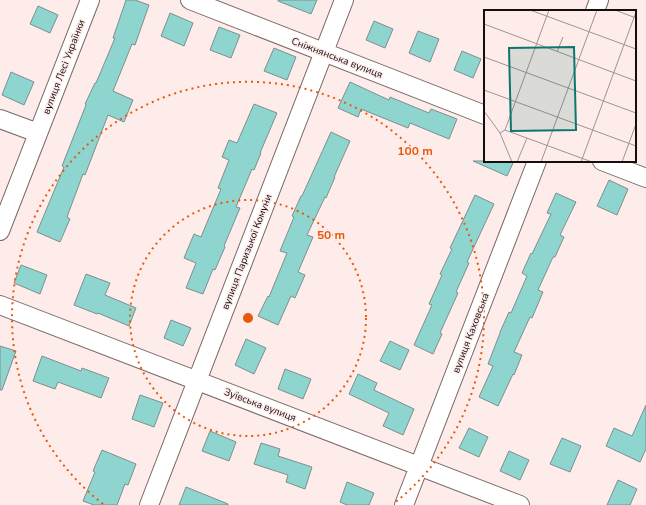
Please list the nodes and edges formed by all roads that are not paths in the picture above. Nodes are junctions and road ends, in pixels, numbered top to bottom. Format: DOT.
graph roads {
  1 [pos="90,0"];
  2 [pos="190,0"];
  3 [pos="344,0"];
  4 [pos="599,0"];
  5 [pos="595,10"];
  6 [pos="324,52"];
  7 [pos="484,115"];
  8 [pos="0,119"];
  9 [pos="38,133"];
  10 [pos="537,162"];
  11 [pos="605,162"];
  12 [pos="646,178"];
  13 [pos="0,231"];
  14 [pos="0,306"];
  15 [pos="197,381"];
  16 [pos="419,466"];
  17 [pos="149,505"];
  18 [pos="404,505"];
  19 [pos="520,505"];
  1 -- 9 [label="street, вулиця Лесі Українки"];
  2 -- 6 [label="street, Сніжнянська вулиця"];
  3 -- 6 [label="street, вулиця Паризької Комуни"];
  4 -- 5 [label="street"];
  6 -- 7 [label="street, Сніжнянська вулиця"];
  6 -- 15 [label="street, вулиця Паризької Комуни"];
  8 -- 9 [label="street"];
  9 -- 13 [label="street, вулиця Лесі Українки"];
  10 -- 16 [label="street, вулиця Каховська"];
  11 -- 12 [label="street"];
  14 -- 15 [label="street, Зуївська вулиця"];
  15 -- 16 [label="street, Зуївська вулиця"];
  15 -- 17 [label="street, вулиця Паризької Комуни"];
  16 -- 18 [label="street, вулиця Каховська"];
  16 -- 19 [label="street, Зуївська вулиця"];
}
